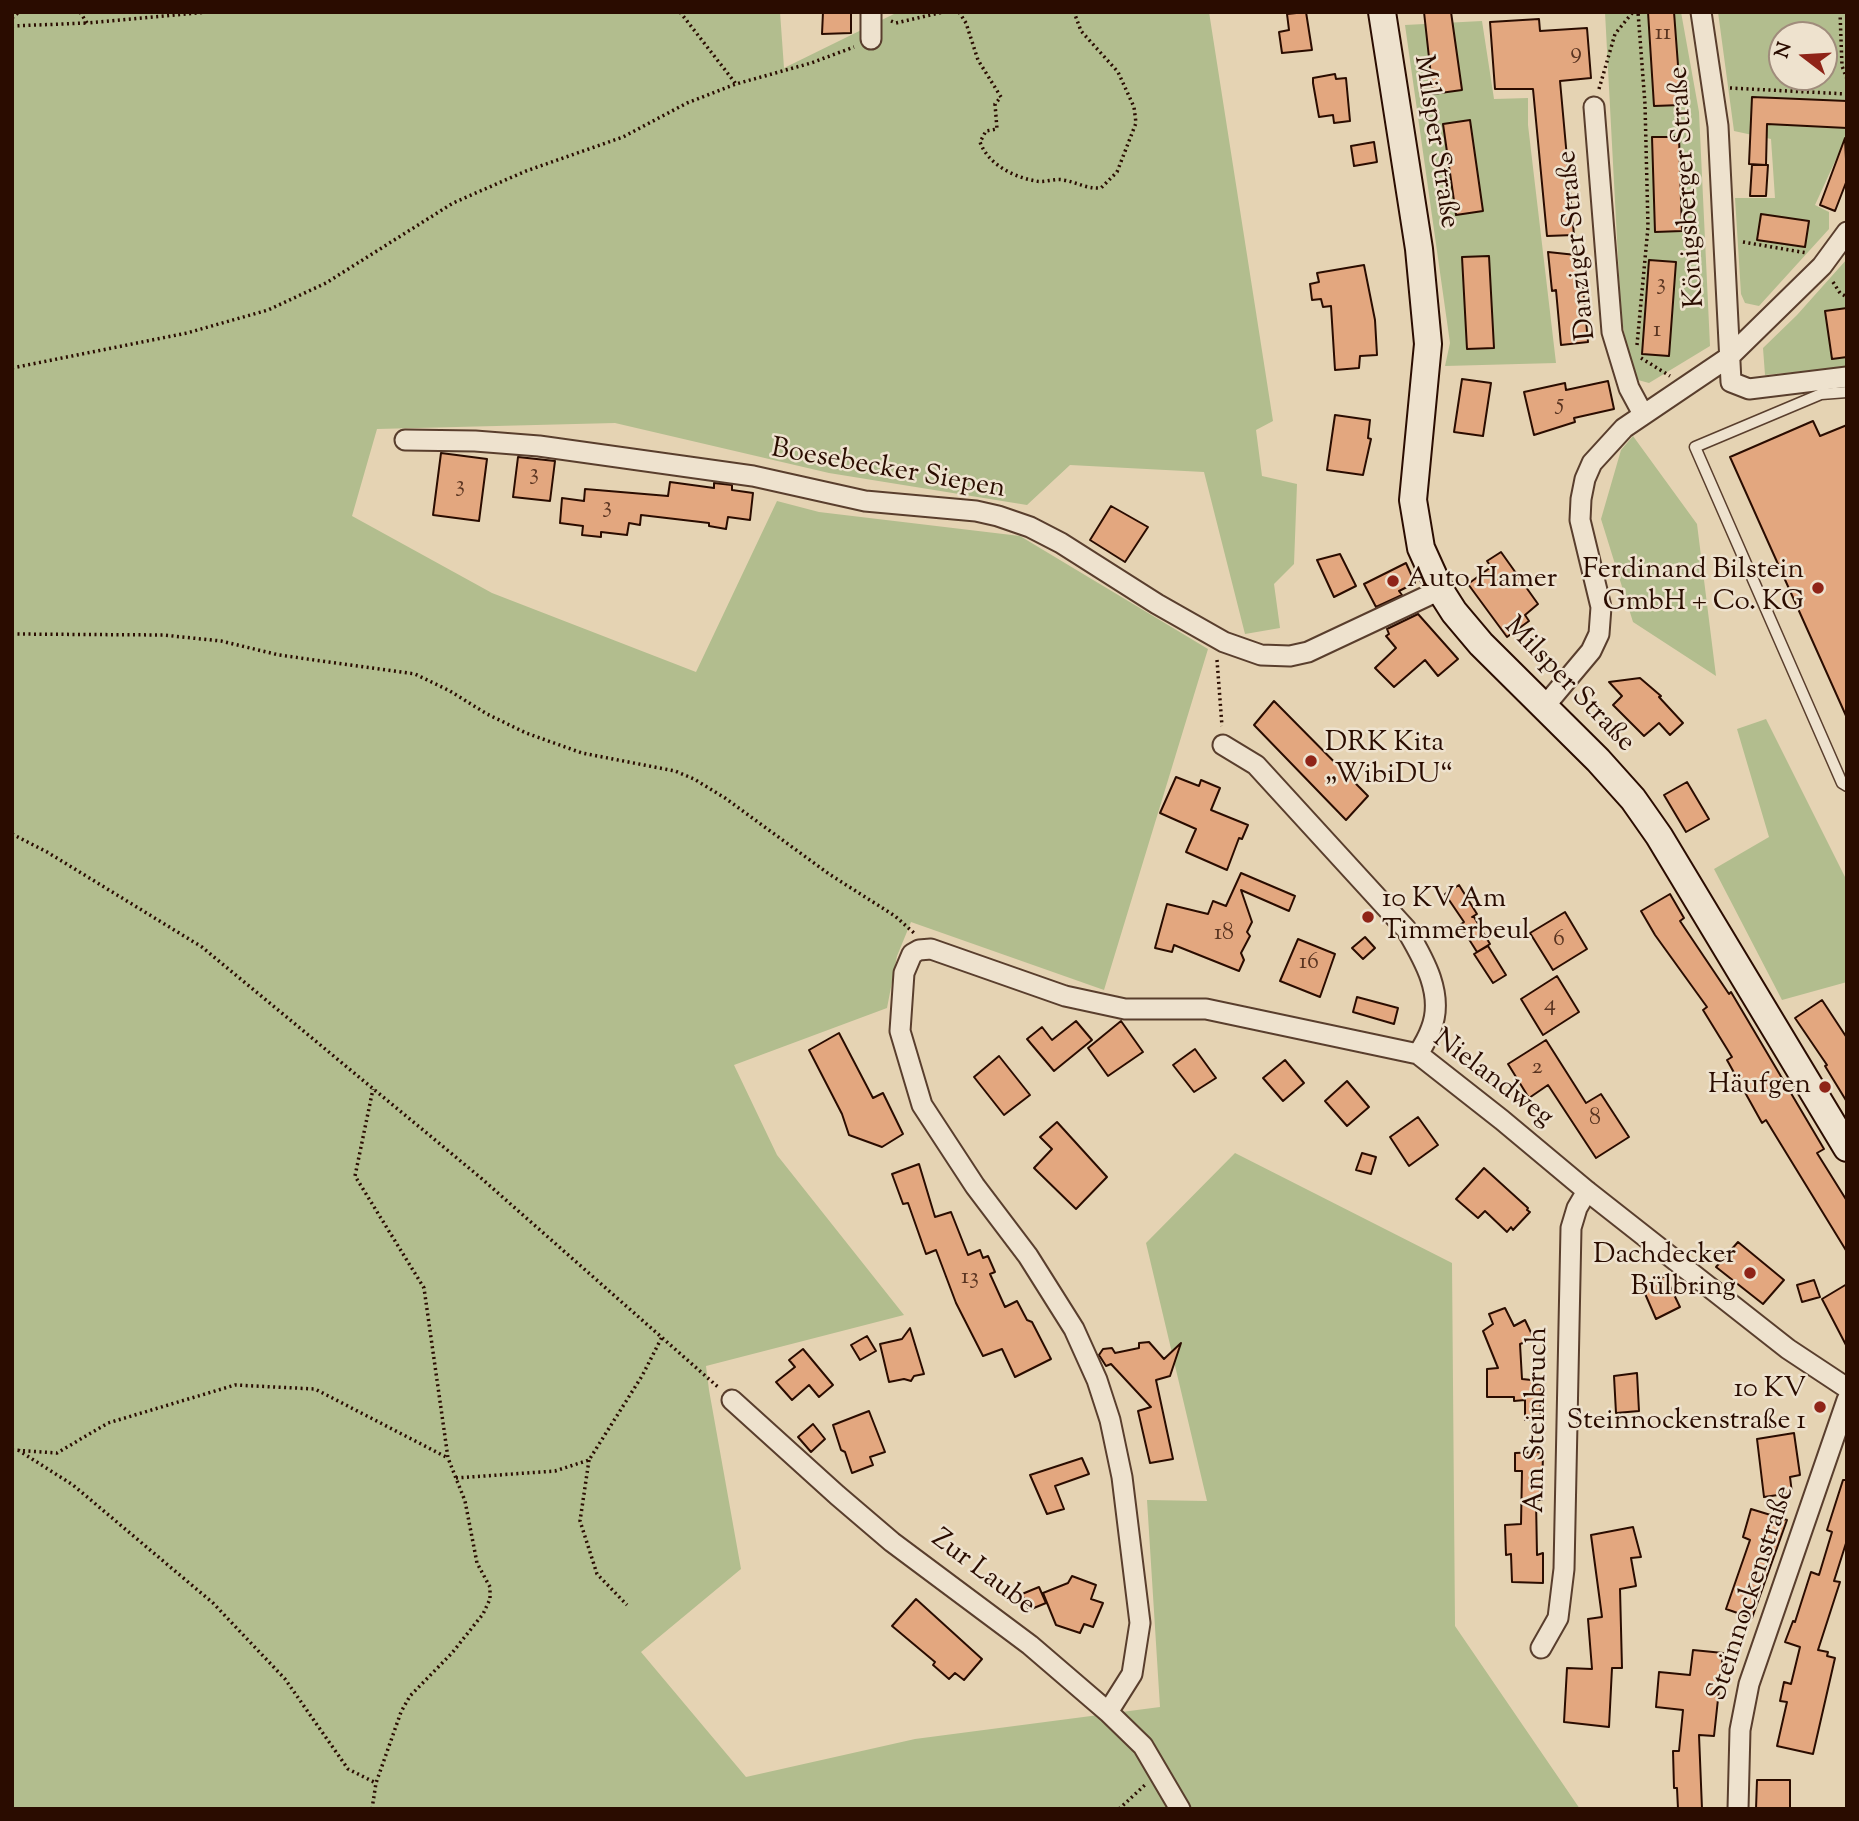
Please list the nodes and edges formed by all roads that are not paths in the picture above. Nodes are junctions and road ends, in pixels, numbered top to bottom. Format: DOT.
graph roads {
  1 [pos="1382,12"];
  2 [pos="1701,12"];
  3 [pos="878,15"];
  4 [pos="871,39"];
  5 [pos="1594,107"];
  6 [pos="1847,232"];
  7 [pos="1729,357"];
  8 [pos="1847,377"];
  9 [pos="1787,384"];
  10 [pos="1847,392"];
  11 [pos="1796,405"];
  12 [pos="1643,414"];
  13 [pos="405,440"];
  14 [pos="1440,590"];
  15 [pos="1544,707"];
  16 [pos="1223,745"];
  17 [pos="1847,786"];
  18 [pos="1418,1054"];
  19 [pos="1847,1148"];
  20 [pos="1587,1191"];
  21 [pos="1847,1388"];
  22 [pos="732,1400"];
  23 [pos="1847,1400"];
  24 [pos="1541,1648"];
  25 [pos="1108,1712"];
  26 [pos="1180,1809"];
  27 [pos="1738,1809"];
  1 -- 14 [label="street, Milsper Straße"];
  2 -- 7 [label="street, Königsberger Straße"];
  3 -- 4 [label="street"];
  5 -- 12 [label="street, Danziger Straße"];
  6 -- 7 [label="street"];
  7 -- 9 [label="street, Königsberger Straße"];
  7 -- 12 [label="street"];
  8 -- 9 [label="street"];
  9 -- 11 [label="lane"];
  10 -- 11 [label="lane"];
  11 -- 17 [label="lane"];
  12 -- 15 [label="street"];
  13 -- 14 [label="street, Boesebecker Siepen"];
  14 -- 15 [label="street, Milsper Straße"];
  15 -- 19 [label="street, Milsper Straße"];
  16 -- 18 [label="street"];
  18 -- 20 [label="street, Nielandweg"];
  18 -- 25 [label="street, Nielandweg"];
  20 -- 21 [label="street, Nielandweg"];
  20 -- 24 [label="street, Am Steinbruch"];
  22 -- 25 [label="street, Zur Laube"];
  23 -- 27 [label="street, Steinnockenstraße"];
  25 -- 26 [label="street, Zur Laube"];
}
